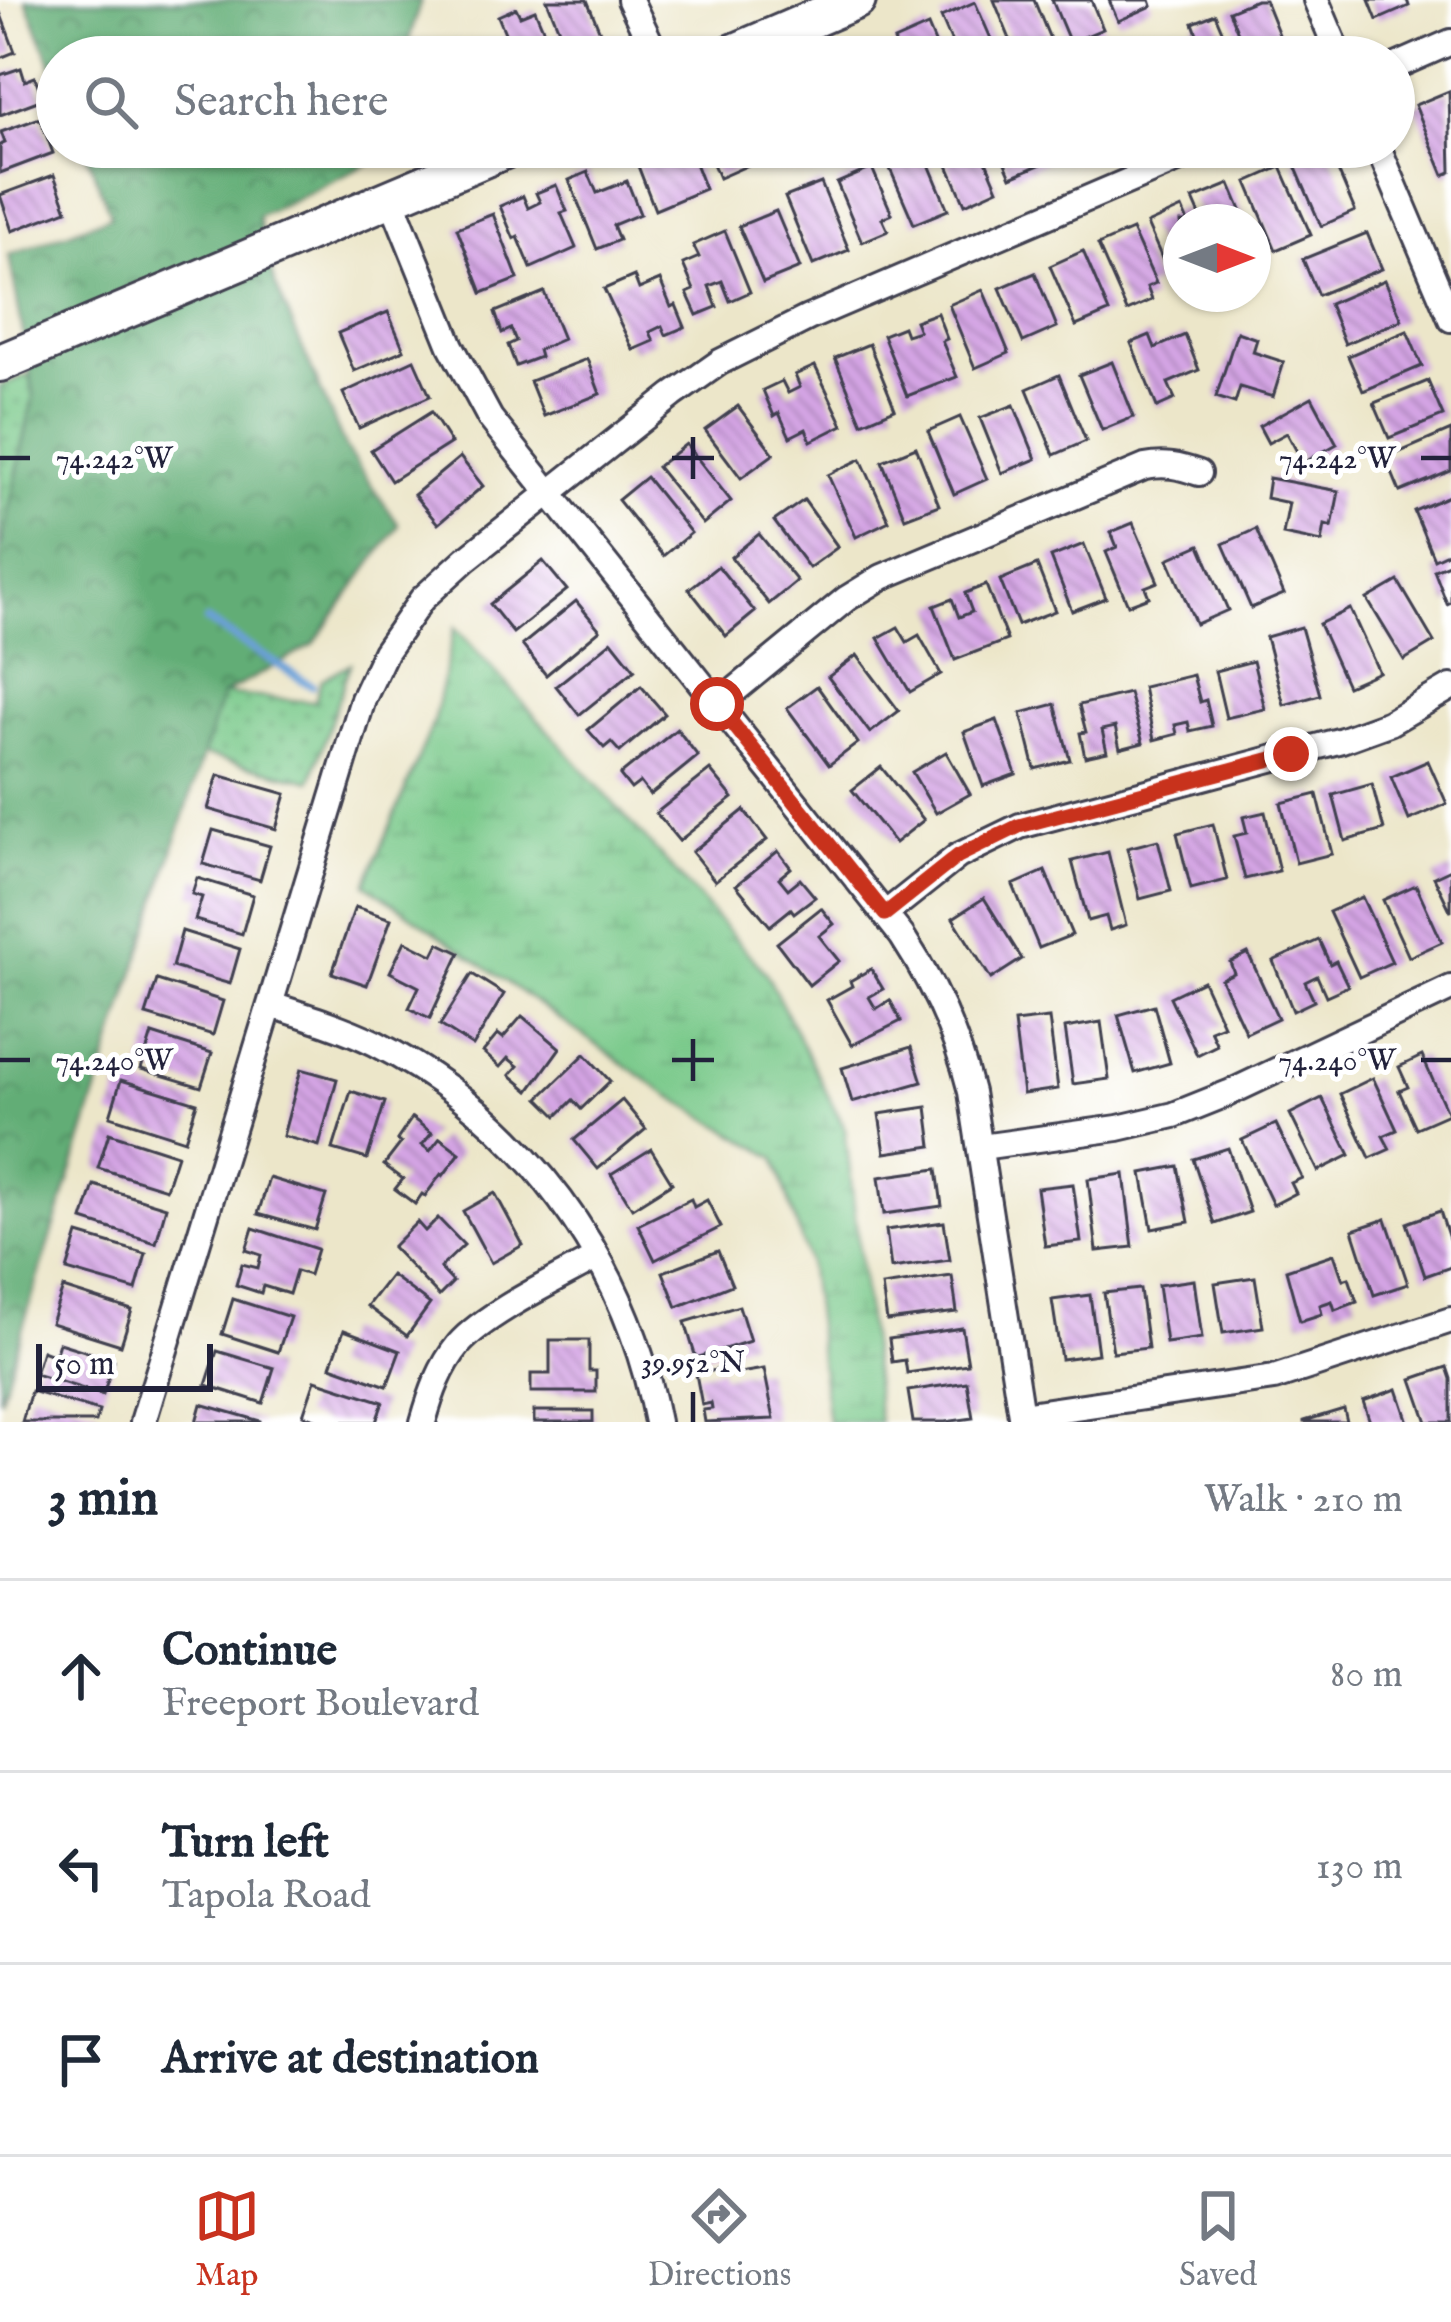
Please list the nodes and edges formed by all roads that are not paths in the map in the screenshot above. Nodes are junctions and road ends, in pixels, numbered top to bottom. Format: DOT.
graph roads {
  1 [pos="630,0"];
  2 [pos="857,0"];
  3 [pos="1316,0"];
  4 [pos="647,36"];
  5 [pos="773,36"];
  6 [pos="1331,36"];
  7 [pos="1451,42"];
  8 [pos="1415,58"];
  9 [pos="462,168"];
  10 [pos="1159,168"];
  11 [pos="1387,168"];
  12 [pos="391,198"];
  13 [pos="1451,319"];
  14 [pos="0,362"];
  15 [pos="1198,473"];
  16 [pos="549,493"];
  17 [pos="1451,687"];
  18 [pos="717,704"];
  19 [pos="885,914"];
  20 [pos="1451,988"];
  21 [pos="271,1005"];
  22 [pos="981,1147"];
  23 [pos="598,1257"];
  24 [pos="1451,1320"];
  25 [pos="1021,1419"];
  26 [pos="143,1422"];
  27 [pos="423,1422"];
  28 [pos="657,1422"];
  1 -- 4 [label="street"];
  2 -- 5 [label="street"];
  3 -- 6 [label="street"];
  7 -- 8 [label="street"];
  9 -- 12 [label="street"];
  10 -- 16 [label="street"];
  11 -- 13 [label="street"];
  12 -- 14 [label="street"];
  12 -- 16 [label="street"];
  15 -- 18 [label="street"];
  16 -- 18 [label="street"];
  16 -- 21 [label="street"];
  17 -- 19 [label="street"];
  18 -- 19 [label="street"];
  19 -- 22 [label="street"];
  20 -- 22 [label="street"];
  21 -- 23 [label="street"];
  21 -- 26 [label="street"];
  22 -- 25 [label="street"];
  23 -- 27 [label="street"];
  23 -- 28 [label="street"];
  24 -- 25 [label="street"];
}
